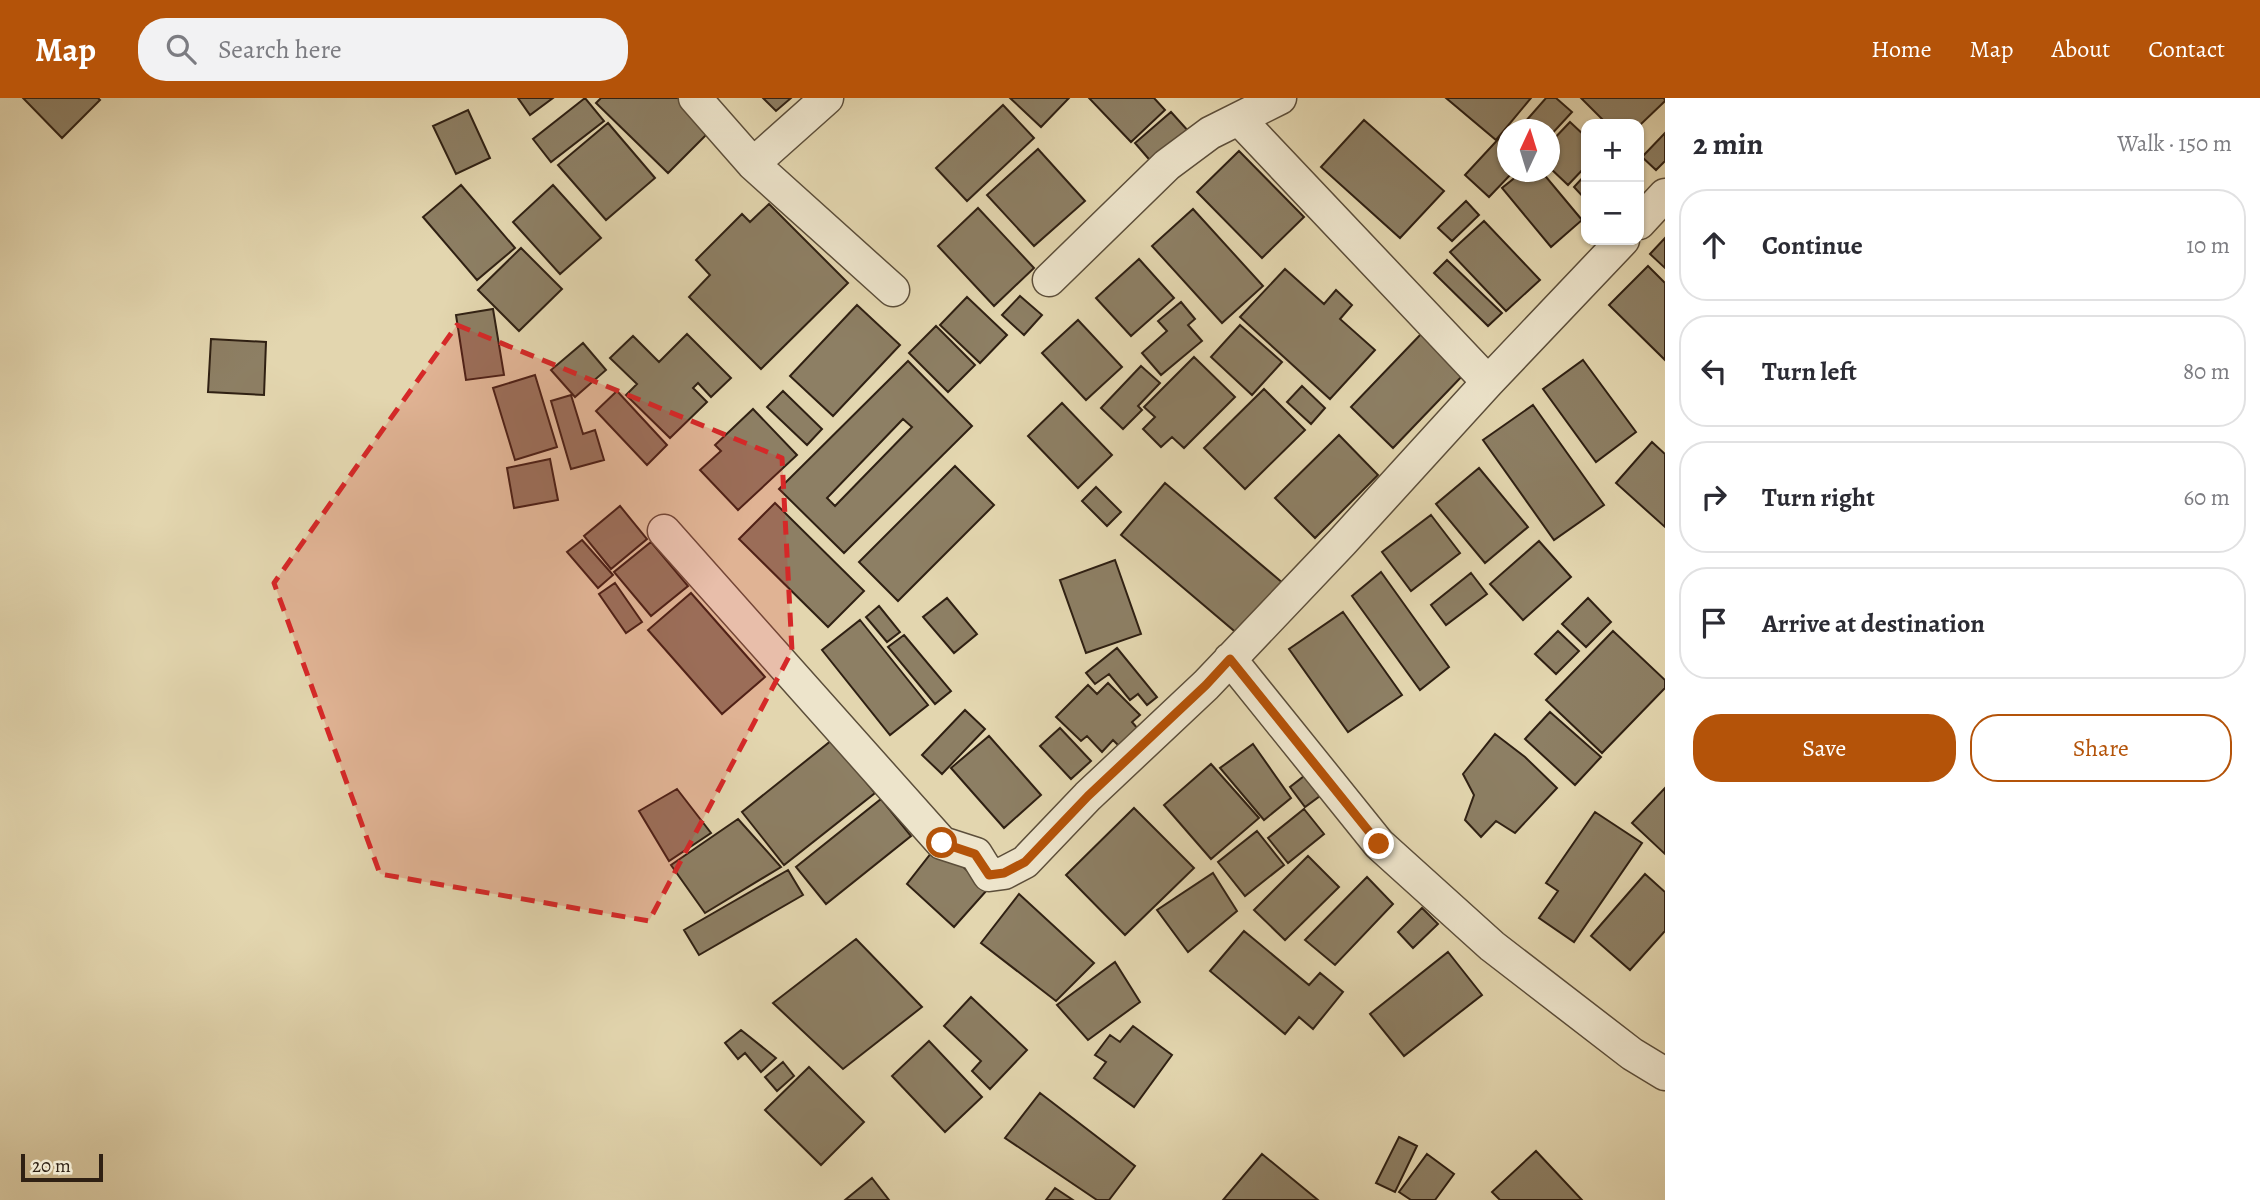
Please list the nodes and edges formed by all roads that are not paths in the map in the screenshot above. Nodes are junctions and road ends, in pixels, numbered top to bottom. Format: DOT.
graph roads {
  1 [pos="695,98"];
  2 [pos="827,98"];
  3 [pos="1280,98"];
  4 [pos="1240,120"];
  5 [pos="752,164"];
  6 [pos="1665,195"];
  7 [pos="1644,218"];
  8 [pos="1618,245"];
  9 [pos="1049,280"];
  10 [pos="893,290"];
  11 [pos="1488,382"];
  12 [pos="664,531"];
  13 [pos="1230,659"];
  14 [pos="1665,1074"];
  1 -- 5 [label="street"];
  2 -- 5 [label="street"];
  3 -- 4 [label="street"];
  4 -- 9 [label="street"];
  4 -- 11 [label="street"];
  5 -- 10 [label="street"];
  6 -- 7 [label="street"];
  8 -- 11 [label="street"];
  11 -- 13 [label="street"];
  12 -- 13 [label="street"];
  13 -- 14 [label="street"];
}
